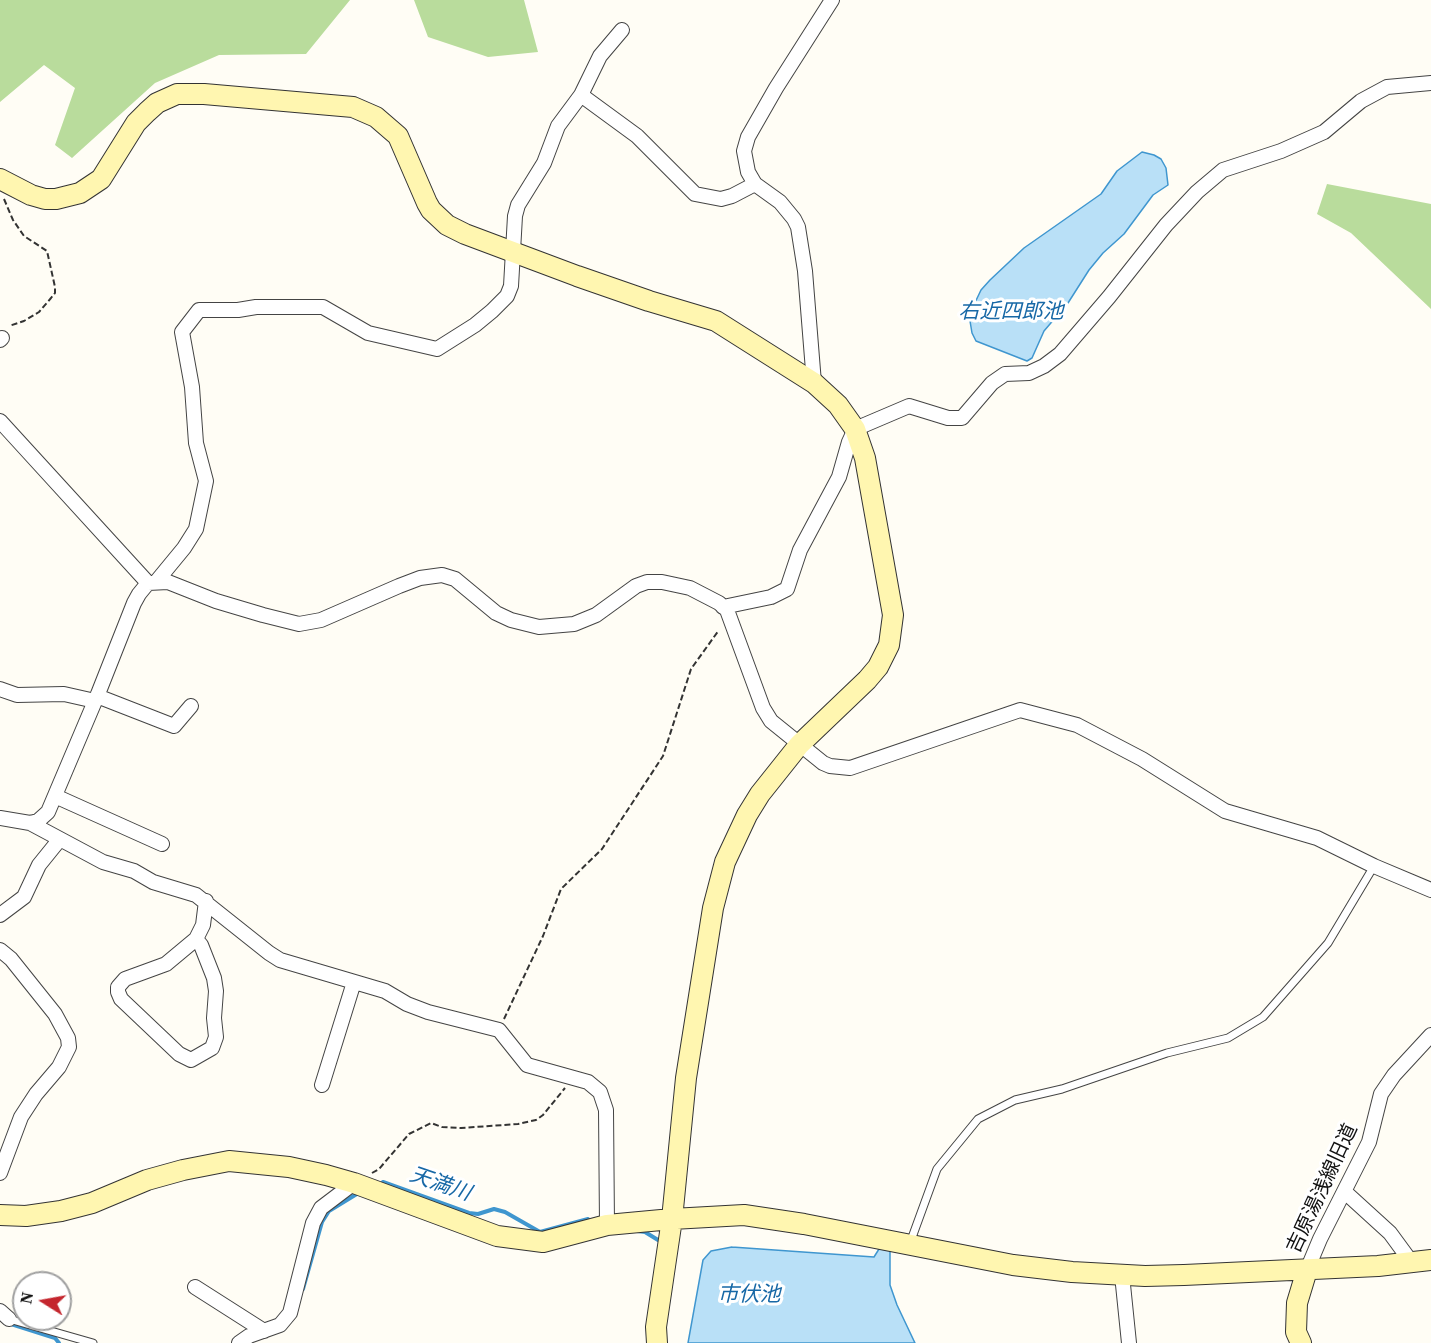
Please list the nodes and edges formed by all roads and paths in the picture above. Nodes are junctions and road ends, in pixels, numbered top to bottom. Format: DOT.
graph roads {
  1 [pos="832,0"];
  2 [pos="622,30"];
  3 [pos="1431,83"];
  4 [pos="581,95"];
  5 [pos="0,179"];
  6 [pos="755,184"];
  7 [pos="0,195"];
  8 [pos="512,252"];
  9 [pos="1,339"];
  10 [pos="813,383"];
  11 [pos="0,421"];
  12 [pos="855,429"];
  13 [pos="152,582"];
  14 [pos="726,611"];
  15 [pos="0,689"];
  16 [pos="96,699"];
  17 [pos="191,706"];
  18 [pos="799,745"];
  19 [pos="54,796"];
  20 [pos="0,818"];
  21 [pos="30,823"];
  22 [pos="60,839"];
  23 [pos="162,844"];
  24 [pos="1374,866"];
  25 [pos="1431,890"];
  26 [pos="206,901"];
  27 [pos="0,915"];
  28 [pos="196,939"];
  29 [pos="0,950"];
  30 [pos="354,982"];
  31 [pos="499,1030"];
  32 [pos="1431,1035"];
  33 [pos="572,1079"];
  34 [pos="322,1085"];
  35 [pos="0,1173"];
  36 [pos="354,1183"];
  37 [pos="1345,1192"];
  38 [pos="0,1215"];
  39 [pos="672,1219"];
  40 [pos="607,1225"];
  41 [pos="909,1244"];
  42 [pos="1422,1262"];
  43 [pos="1307,1270"];
  44 [pos="1122,1275"];
  45 [pos="195,1287"];
  46 [pos="3,1317"];
  47 [pos="264,1331"];
  48 [pos="93,1343"];
  49 [pos="239,1343"];
  50 [pos="657,1343"];
  51 [pos="1129,1343"];
  52 [pos="1301,1343"];
  1 -- 6 [label="street"];
  2 -- 4 [label="street"];
  3 -- 12 [label="street"];
  4 -- 6 [label="street"];
  4 -- 8 [label="street"];
  5 -- 8 [label="street"];
  6 -- 10 [label="street"];
  7 -- 9 [label="path"];
  8 -- 10 [label="street"];
  8 -- 13 [label="street"];
  10 -- 12 [label="street"];
  11 -- 13 [label="street"];
  12 -- 14 [label="street"];
  12 -- 18 [label="street"];
  13 -- 14 [label="street"];
  13 -- 16 [label="street"];
  14 -- 18 [label="street"];
  14 -- 31 [label="path"];
  15 -- 16 [label="street"];
  16 -- 17 [label="street"];
  16 -- 19 [label="street"];
  18 -- 24 [label="street"];
  18 -- 39 [label="street"];
  19 -- 21 [label="street"];
  19 -- 23 [label="street"];
  20 -- 21 [label="street"];
  21 -- 22 [label="street"];
  22 -- 26 [label="street"];
  22 -- 27 [label="street"];
  24 -- 25 [label="street"];
  24 -- 41 [label="lane"];
  26 -- 28 [label="street"];
  26 -- 30 [label="street"];
  28 -- 28 [label="street"];
  29 -- 35 [label="street"];
  30 -- 31 [label="street"];
  30 -- 34 [label="street"];
  31 -- 33 [label="street"];
  32 -- 37 [label="street, 吉原湯浅線旧道"];
  33 -- 36 [label="path"];
  33 -- 40 [label="street"];
  36 -- 38 [label="street"];
  36 -- 40 [label="street"];
  36 -- 47 [label="street"];
  37 -- 42 [label="street"];
  37 -- 43 [label="street, 吉原湯浅線旧道"];
  39 -- 40 [label="street"];
  39 -- 41 [label="street"];
  39 -- 50 [label="street"];
  41 -- 44 [label="street"];
  42 -- 43 [label="street"];
  43 -- 44 [label="street"];
  43 -- 52 [label="street"];
  44 -- 51 [label="street"];
  45 -- 47 [label="street"];
  46 -- 48 [label="lane"];
  47 -- 49 [label="street"];
}
